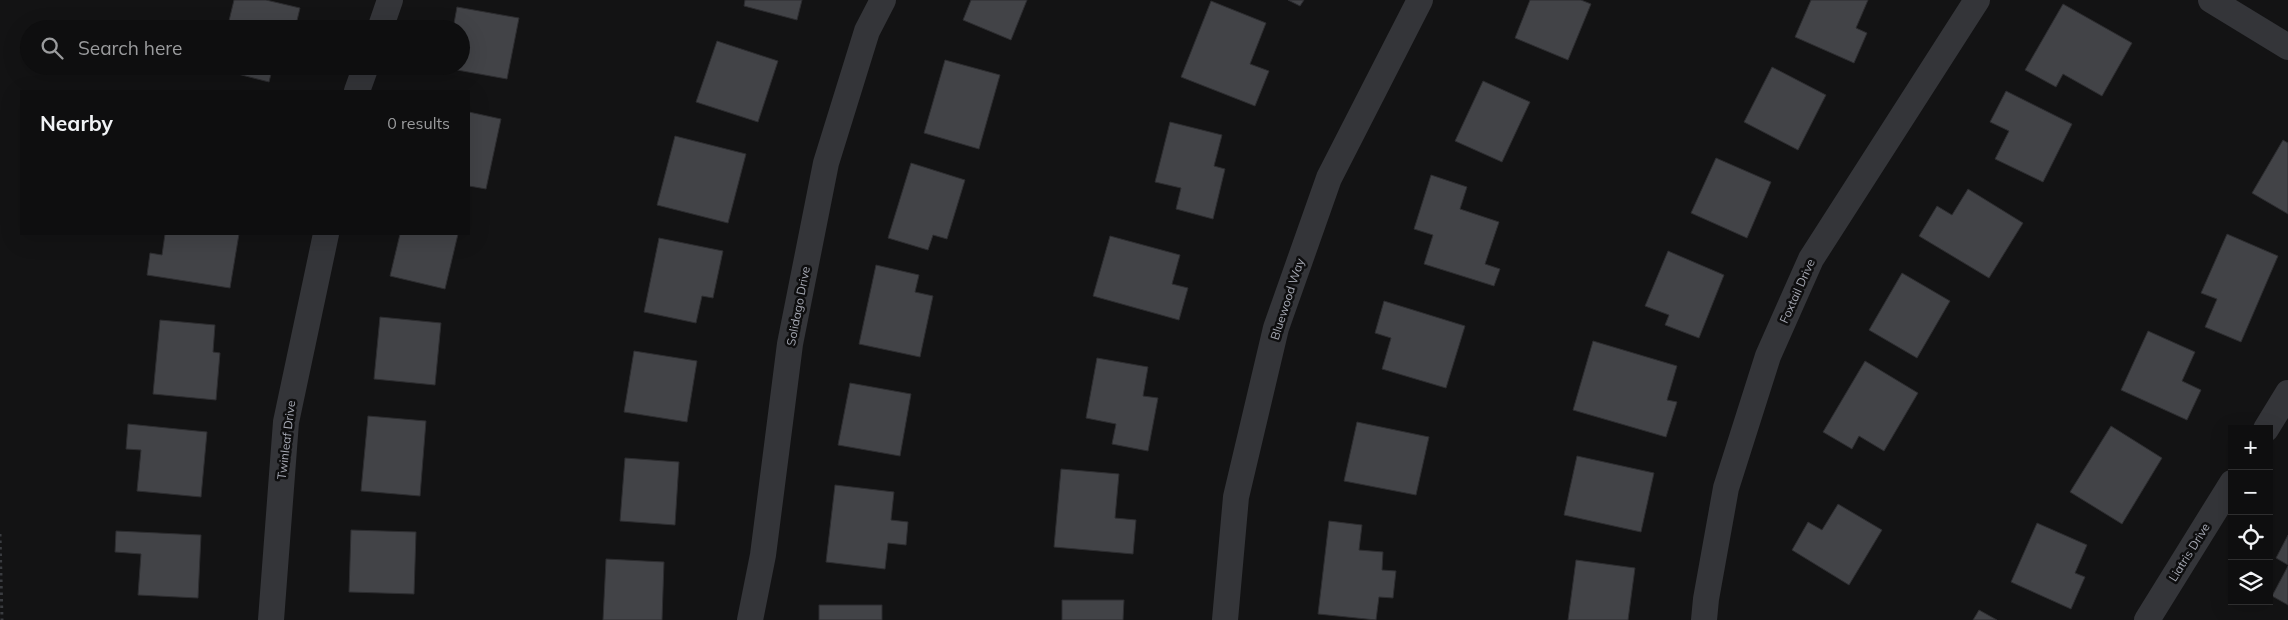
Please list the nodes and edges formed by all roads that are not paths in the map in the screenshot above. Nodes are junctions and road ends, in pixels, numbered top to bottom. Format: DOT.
graph roads {
  1 [pos="390,0"];
  2 [pos="883,0"];
  3 [pos="1420,0"];
  4 [pos="1977,0"];
  5 [pos="2211,0"];
  6 [pos="383,20"];
  7 [pos="2288,48"];
  8 [pos="363,75"];
  9 [pos="357,90"];
  10 [pos="326,235"];
  11 [pos="2288,393"];
  12 [pos="2268,425"];
  13 [pos="2228,489"];
  14 [pos="271,620"];
  15 [pos="750,620"];
  16 [pos="1225,620"];
  17 [pos="1704,620"];
  18 [pos="2147,620"];
  1 -- 6 [label="street"];
  2 -- 15 [label="street, Solidago Drive"];
  3 -- 16 [label="street, Bluewood Way"];
  4 -- 17 [label="street, Foxtail Drive"];
  5 -- 7 [label="street"];
  8 -- 9 [label="street"];
  10 -- 14 [label="street, Twinleaf Drive"];
  11 -- 12 [label="street"];
  13 -- 18 [label="street, Liatris Drive"];
}
